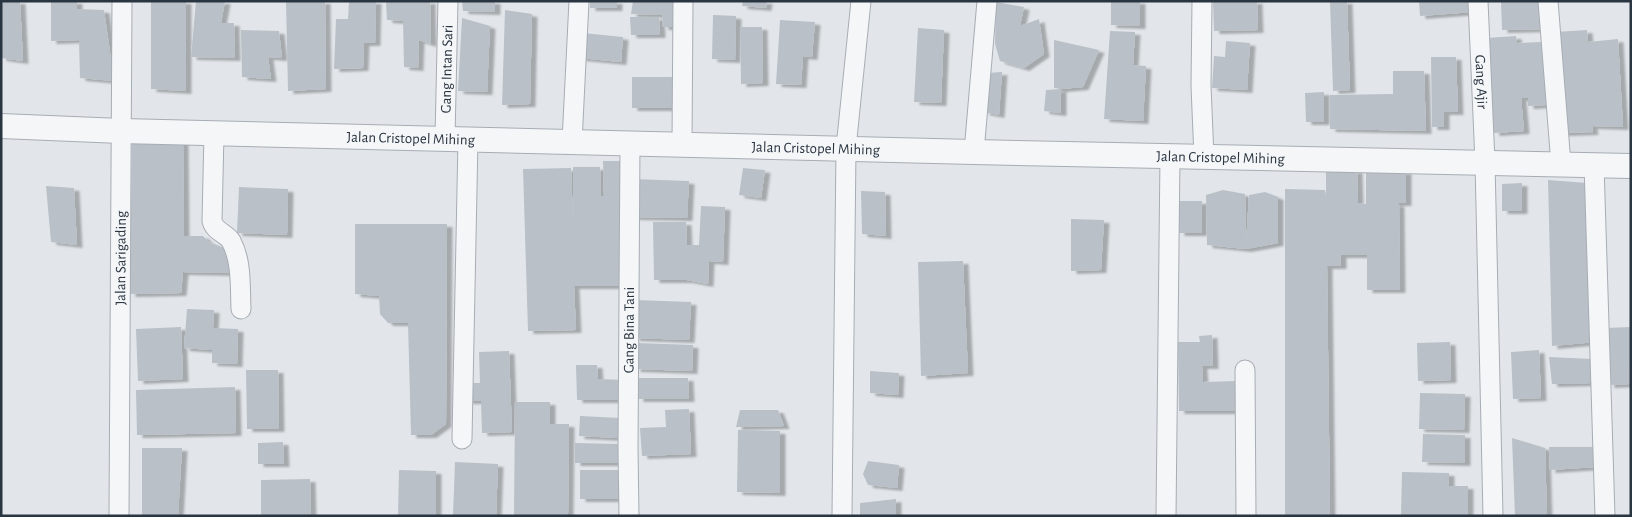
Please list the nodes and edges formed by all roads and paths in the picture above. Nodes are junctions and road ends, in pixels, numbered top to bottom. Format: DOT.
graph roads {
  1 [pos="122,1"];
  2 [pos="448,1"];
  3 [pos="579,1"];
  4 [pos="683,1"];
  5 [pos="861,1"];
  6 [pos="987,1"];
  7 [pos="1202,1"];
  8 [pos="1478,1"];
  9 [pos="1548,1"];
  10 [pos="1,126"];
  11 [pos="121,131"];
  12 [pos="214,133"];
  13 [pos="444,138"];
  14 [pos="468,139"];
  15 [pos="572,142"];
  16 [pos="630,143"];
  17 [pos="682,144"];
  18 [pos="846,148"];
  19 [pos="974,152"];
  20 [pos="1170,156"];
  21 [pos="1204,157"];
  22 [pos="1485,162"];
  23 [pos="1561,164"];
  24 [pos="1594,165"];
  25 [pos="1631,166"];
  26 [pos="241,309"];
  27 [pos="1245,370"];
  28 [pos="462,439"];
  29 [pos="119,516"];
  30 [pos="629,516"];
  31 [pos="842,516"];
  32 [pos="1166,516"];
  33 [pos="1246,516"];
  34 [pos="1493,516"];
  35 [pos="1605,516"];
  1 -- 11 [label="street, Jalan Sarigading"];
  2 -- 13 [label="street, Gang Intan Sari"];
  3 -- 15 [label="street"];
  4 -- 17 [label="street"];
  5 -- 18 [label="street"];
  6 -- 19 [label="street"];
  7 -- 21 [label="street"];
  8 -- 22 [label="street, Gang Ajir"];
  9 -- 23 [label="street"];
  10 -- 11 [label="street, Jalan Cristopel Mihing"];
  11 -- 12 [label="street, Jalan Cristopel Mihing"];
  11 -- 29 [label="street, Jalan Sarigading"];
  12 -- 13 [label="street, Jalan Cristopel Mihing"];
  12 -- 26 [label="street"];
  13 -- 14 [label="street, Jalan Cristopel Mihing"];
  14 -- 15 [label="street, Jalan Cristopel Mihing"];
  14 -- 28 [label="street"];
  15 -- 16 [label="street, Jalan Cristopel Mihing"];
  16 -- 17 [label="street, Jalan Cristopel Mihing"];
  16 -- 30 [label="street, Gang Bina Tani"];
  17 -- 18 [label="street, Jalan Cristopel Mihing"];
  18 -- 19 [label="street, Jalan Cristopel Mihing"];
  18 -- 31 [label="street"];
  19 -- 20 [label="street, Jalan Cristopel Mihing"];
  20 -- 21 [label="street, Jalan Cristopel Mihing"];
  20 -- 32 [label="street"];
  21 -- 22 [label="street, Jalan Cristopel Mihing"];
  22 -- 23 [label="street, Jalan Cristopel Mihing"];
  22 -- 34 [label="street, Gang Ajir"];
  23 -- 24 [label="street, Jalan Cristopel Mihing"];
  24 -- 25 [label="street, Jalan Cristopel Mihing"];
  24 -- 35 [label="street"];
  27 -- 33 [label="street"];
}
